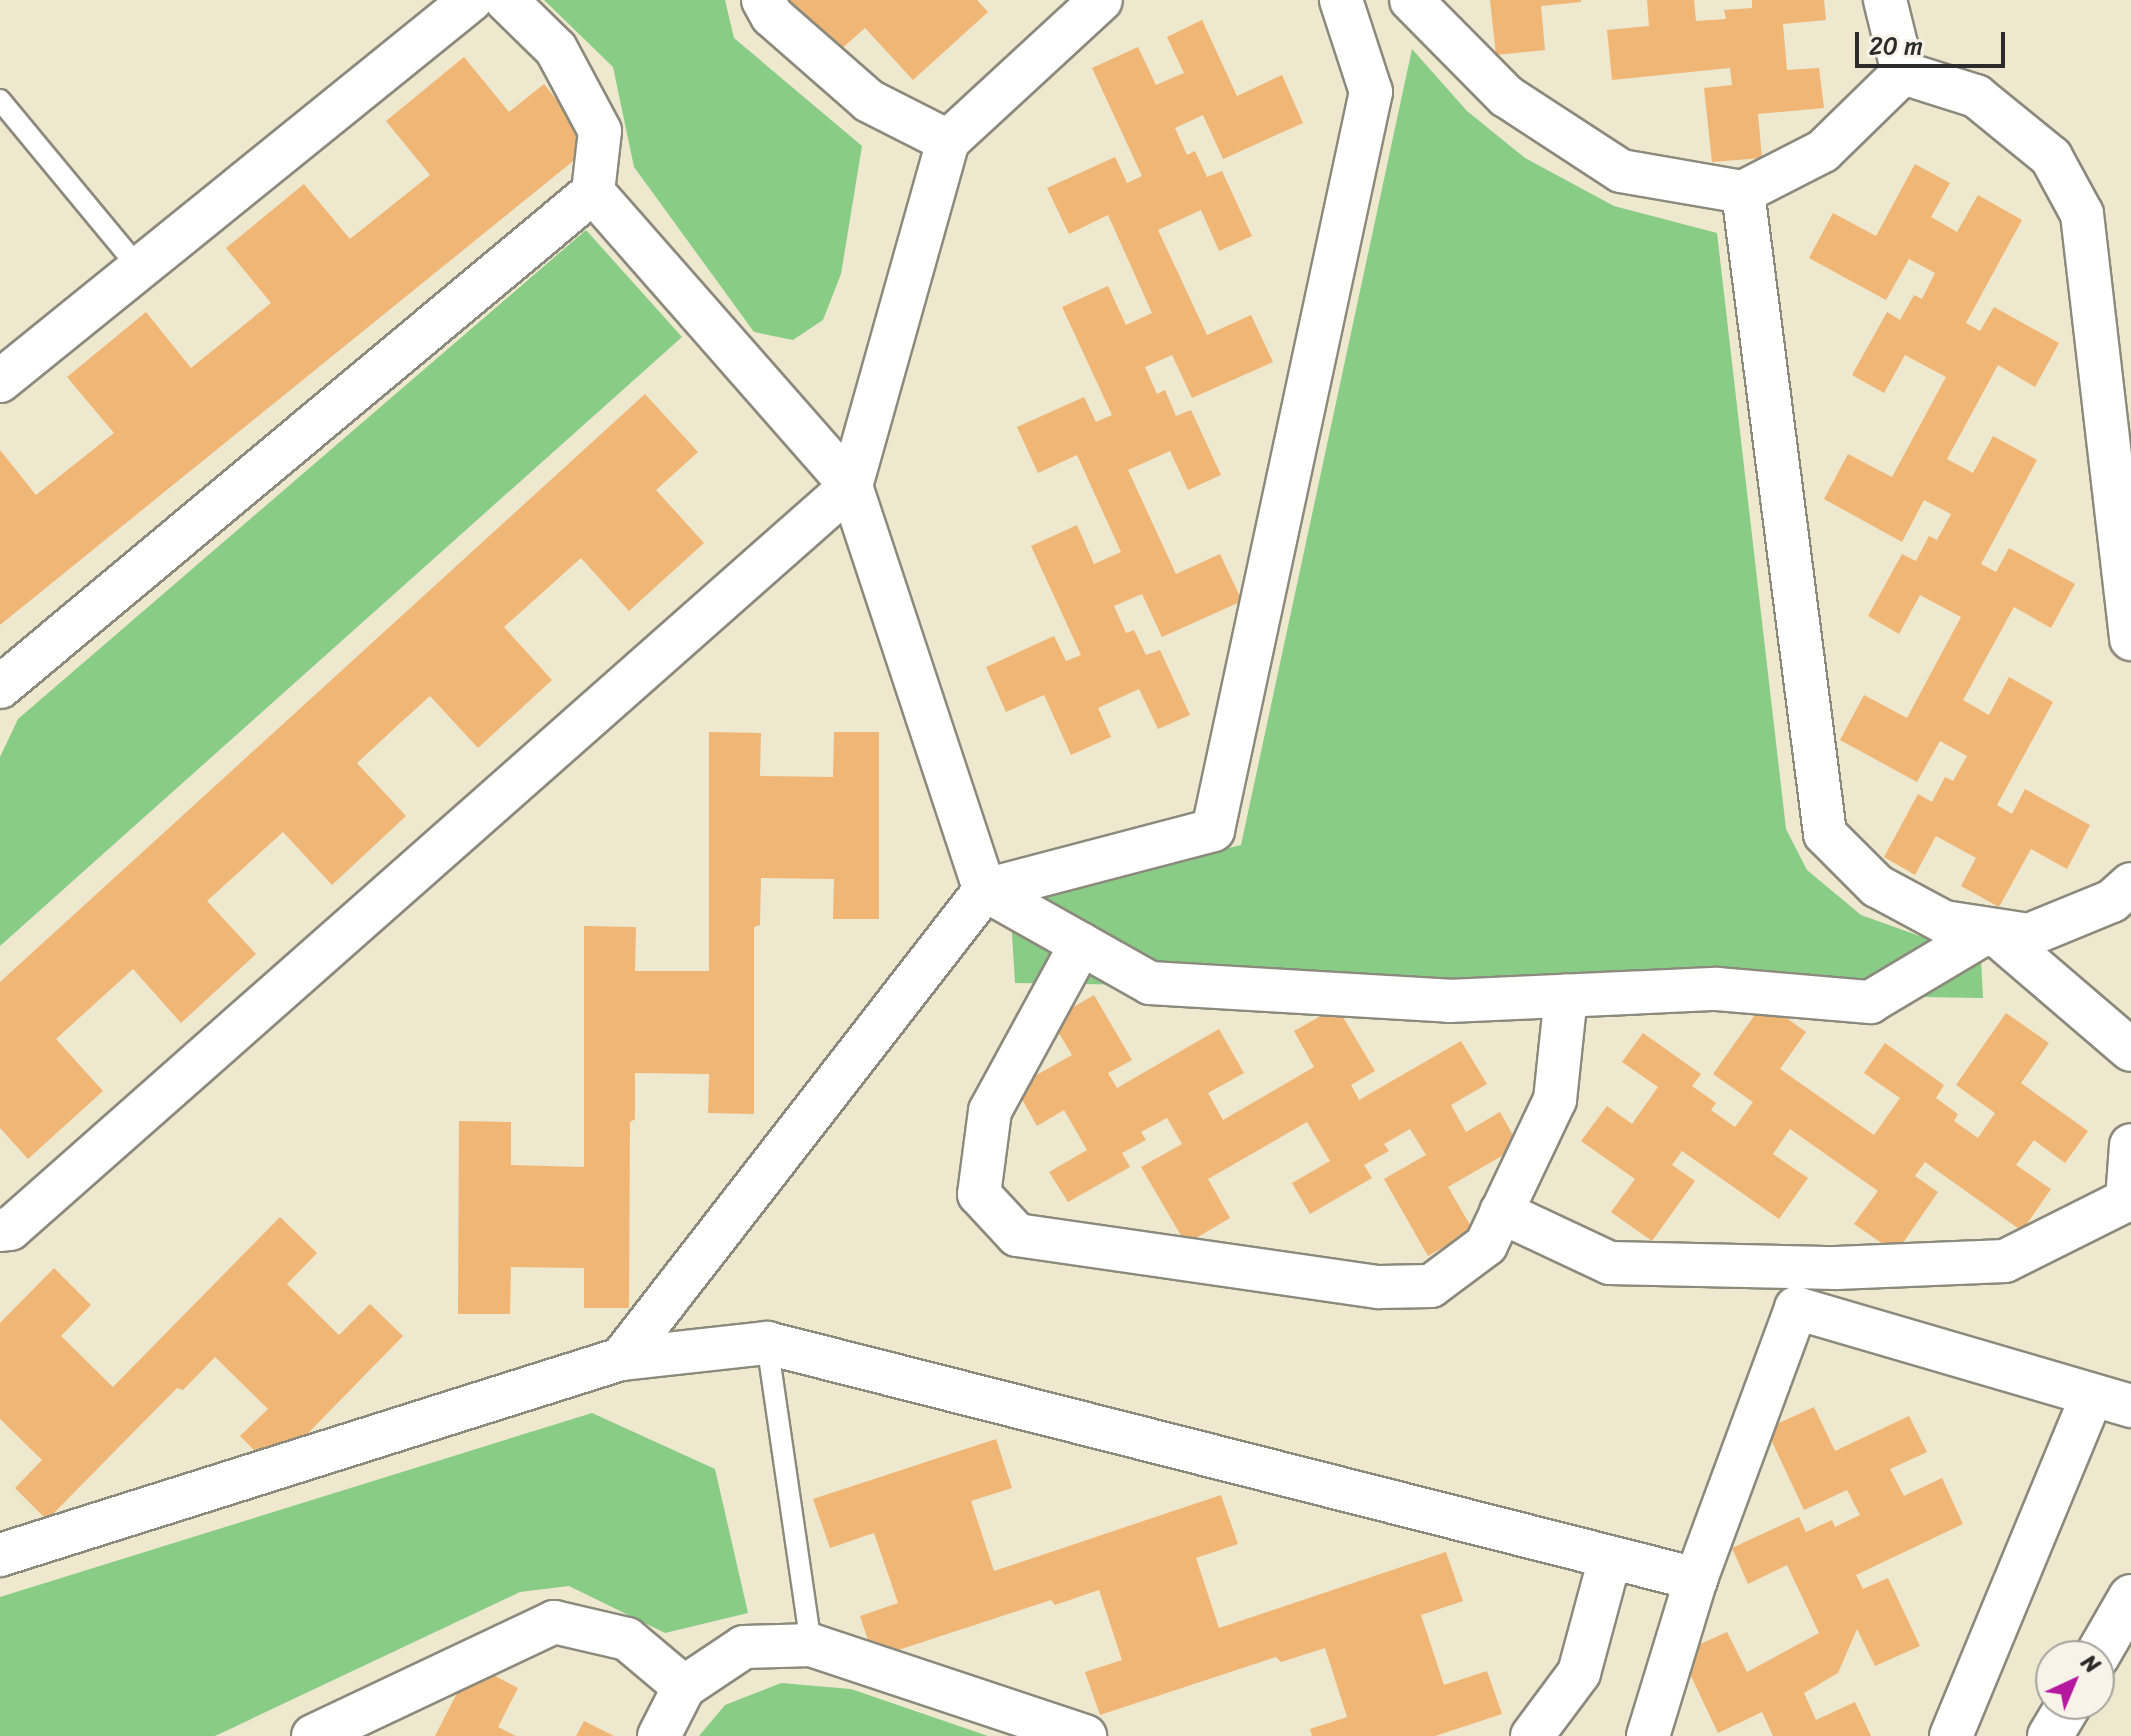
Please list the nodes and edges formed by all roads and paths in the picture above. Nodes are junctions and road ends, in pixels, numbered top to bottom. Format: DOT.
graph roads {
  1 [pos="471,0"];
  2 [pos="506,0"];
  3 [pos="763,0"];
  4 [pos="1101,0"];
  5 [pos="1341,0"];
  6 [pos="1411,0"];
  7 [pos="1885,0"];
  8 [pos="1903,73"];
  9 [pos="0,100"];
  10 [pos="948,141"];
  11 [pos="593,192"];
  12 [pos="1743,192"];
  13 [pos="139,268"];
  14 [pos="0,381"];
  15 [pos="851,486"];
  16 [pos="2131,639"];
  17 [pos="0,687"];
  18 [pos="2131,884"];
  19 [pos="985,890"];
  20 [pos="1991,930"];
  21 [pos="1081,944"];
  22 [pos="1566,996"];
  23 [pos="2131,1050"];
  24 [pos="2131,1145"];
  25 [pos="1501,1212"];
  26 [pos="0,1230"];
  27 [pos="767,1343"];
  28 [pos="621,1359"];
  29 [pos="2092,1395"];
  30 [pos="2131,1406"];
  31 [pos="0,1555"];
  32 [pos="1610,1558"];
  33 [pos="1696,1579"];
  34 [pos="2131,1597"];
  35 [pos="2106,1640"];
  36 [pos="811,1645"];
  37 [pos="684,1687"];
  38 [pos="313,1736"];
  39 [pos="659,1736"];
  40 [pos="1085,1736"];
  41 [pos="1532,1736"];
  42 [pos="1648,1736"];
  43 [pos="1951,1736"];
  1 -- 13 [label="street"];
  2 -- 11 [label="street"];
  3 -- 10 [label="street"];
  4 -- 10 [label="street"];
  5 -- 19 [label="street"];
  6 -- 12 [label="street"];
  7 -- 8 [label="street"];
  8 -- 12 [label="street"];
  8 -- 16 [label="street"];
  9 -- 13 [label="lane"];
  10 -- 15 [label="street"];
  11 -- 15 [label="street"];
  11 -- 17 [label="street"];
  12 -- 20 [label="street"];
  13 -- 14 [label="street"];
  15 -- 19 [label="street"];
  15 -- 26 [label="street"];
  18 -- 20 [label="street"];
  19 -- 21 [label="street"];
  19 -- 28 [label="street"];
  20 -- 22 [label="street"];
  20 -- 23 [label="street"];
  21 -- 22 [label="street"];
  21 -- 25 [label="street"];
  22 -- 25 [label="street"];
  24 -- 25 [label="street"];
  27 -- 28 [label="street"];
  27 -- 32 [label="street"];
  27 -- 36 [label="lane"];
  28 -- 31 [label="street"];
  29 -- 30 [label="street"];
  29 -- 33 [label="street"];
  29 -- 43 [label="street"];
  32 -- 33 [label="street"];
  32 -- 41 [label="street"];
  33 -- 42 [label="street"];
  34 -- 35 [label="street"];
  36 -- 37 [label="street"];
  36 -- 40 [label="street"];
  37 -- 38 [label="street"];
  37 -- 39 [label="street"];
}
